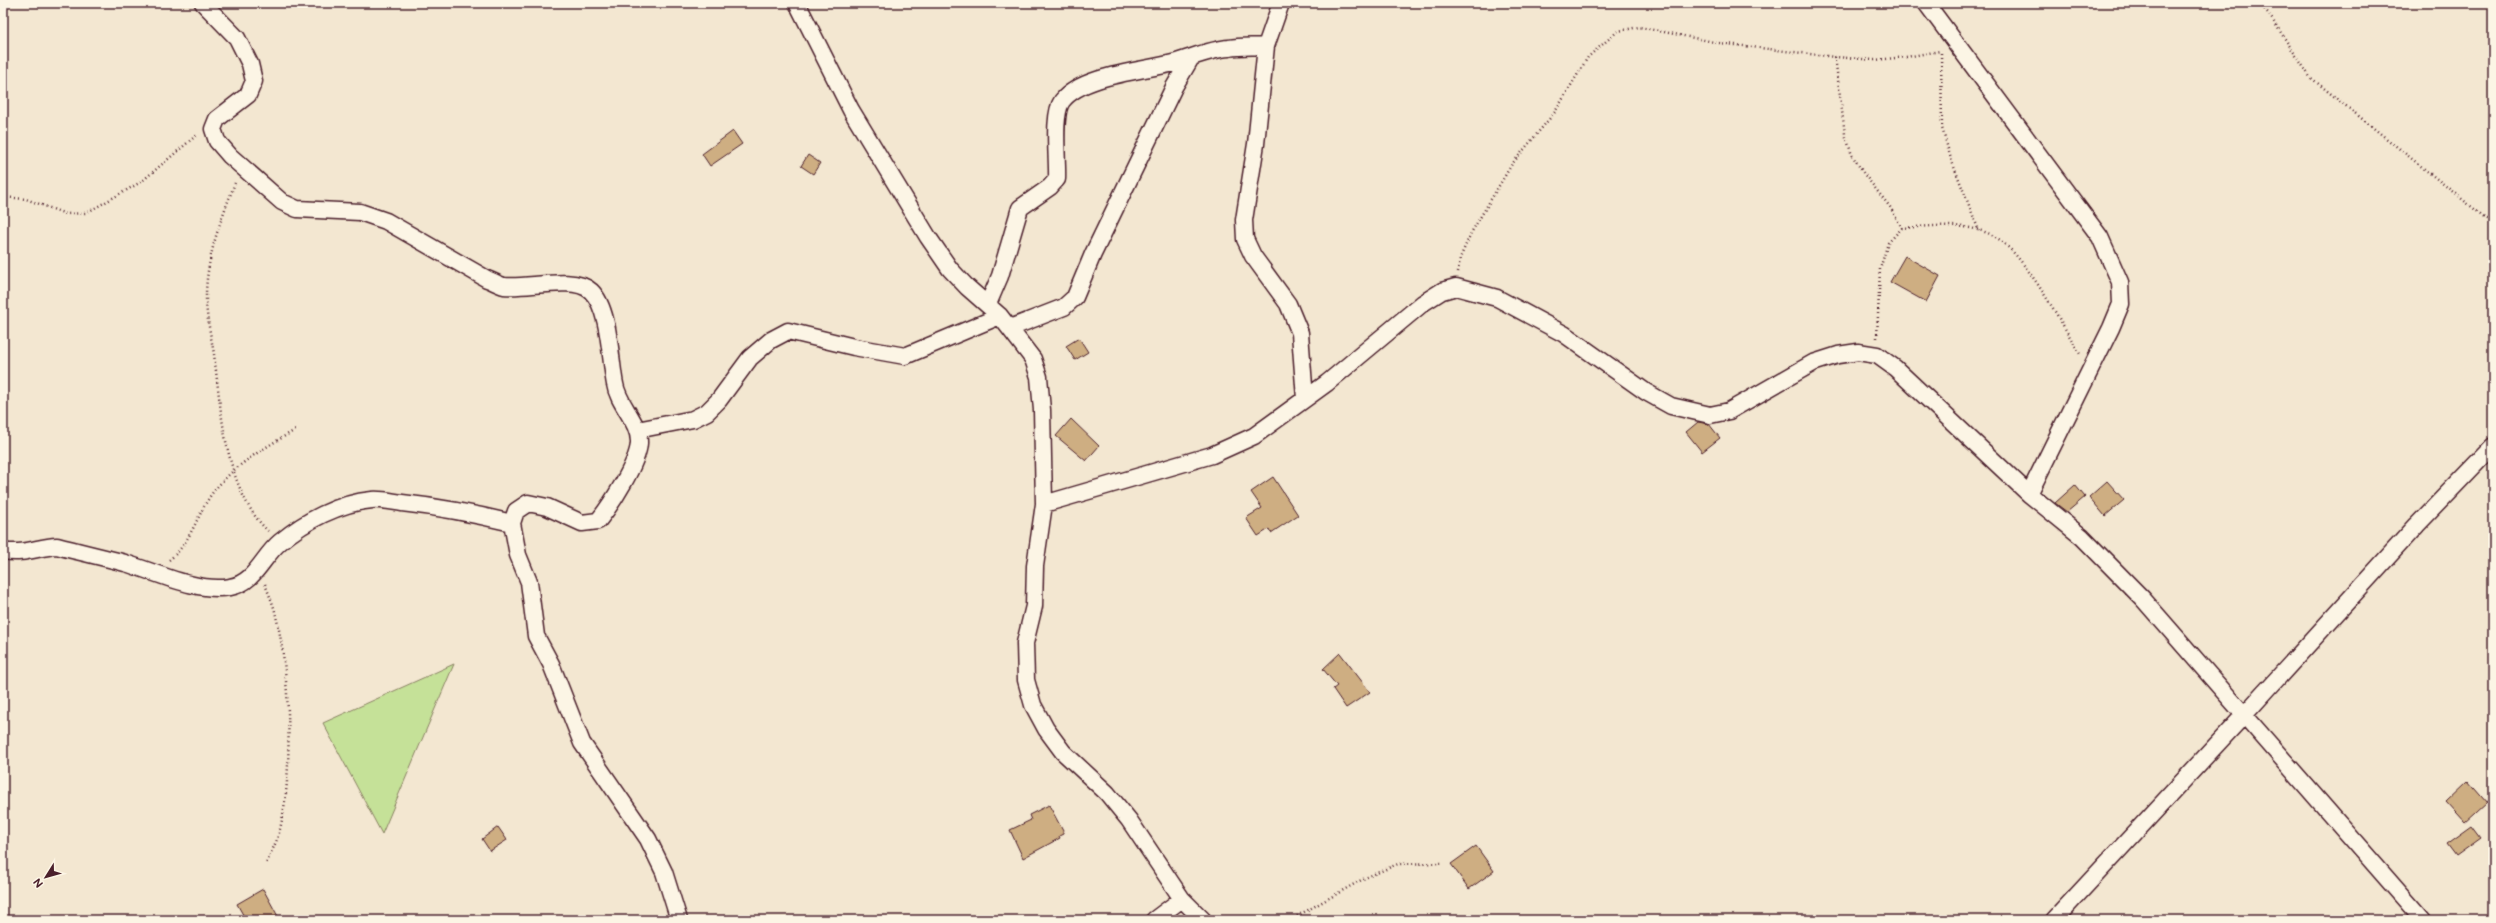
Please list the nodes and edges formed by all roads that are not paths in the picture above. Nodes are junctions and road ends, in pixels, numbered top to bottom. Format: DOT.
graph roads {
  1 [pos="203,3"];
  2 [pos="797,3"];
  3 [pos="1281,3"];
  4 [pos="1926,3"];
  5 [pos="1266,46"];
  6 [pos="1191,58"];
  7 [pos="988,304"];
  8 [pos="1000,316"];
  9 [pos="1010,328"];
  10 [pos="1305,399"];
  11 [pos="637,430"];
  12 [pos="2493,446"];
  13 [pos="2029,494"];
  14 [pos="1044,504"];
  15 [pos="512,524"];
  16 [pos="3,551"];
  17 [pos="2245,714"];
  18 [pos="1182,899"];
  19 [pos="679,920"];
  20 [pos="1154,920"];
  21 [pos="1203,920"];
  22 [pos="2054,920"];
  23 [pos="2423,920"];
  1 -- 11 [label="street"];
  2 -- 7 [label="street"];
  3 -- 5 [label="street"];
  4 -- 13 [label="street"];
  5 -- 6 [label="street"];
  5 -- 10 [label="street"];
  6 -- 7 [label="street"];
  6 -- 9 [label="street"];
  7 -- 8 [label="street"];
  8 -- 9 [label="street"];
  8 -- 11 [label="street"];
  9 -- 14 [label="street"];
  10 -- 13 [label="street"];
  10 -- 14 [label="street"];
  11 -- 15 [label="street"];
  12 -- 17 [label="street"];
  13 -- 17 [label="street"];
  14 -- 18 [label="street"];
  15 -- 16 [label="street"];
  15 -- 19 [label="street"];
  17 -- 22 [label="street"];
  17 -- 23 [label="street"];
  18 -- 20 [label="street"];
  18 -- 21 [label="street"];
}
